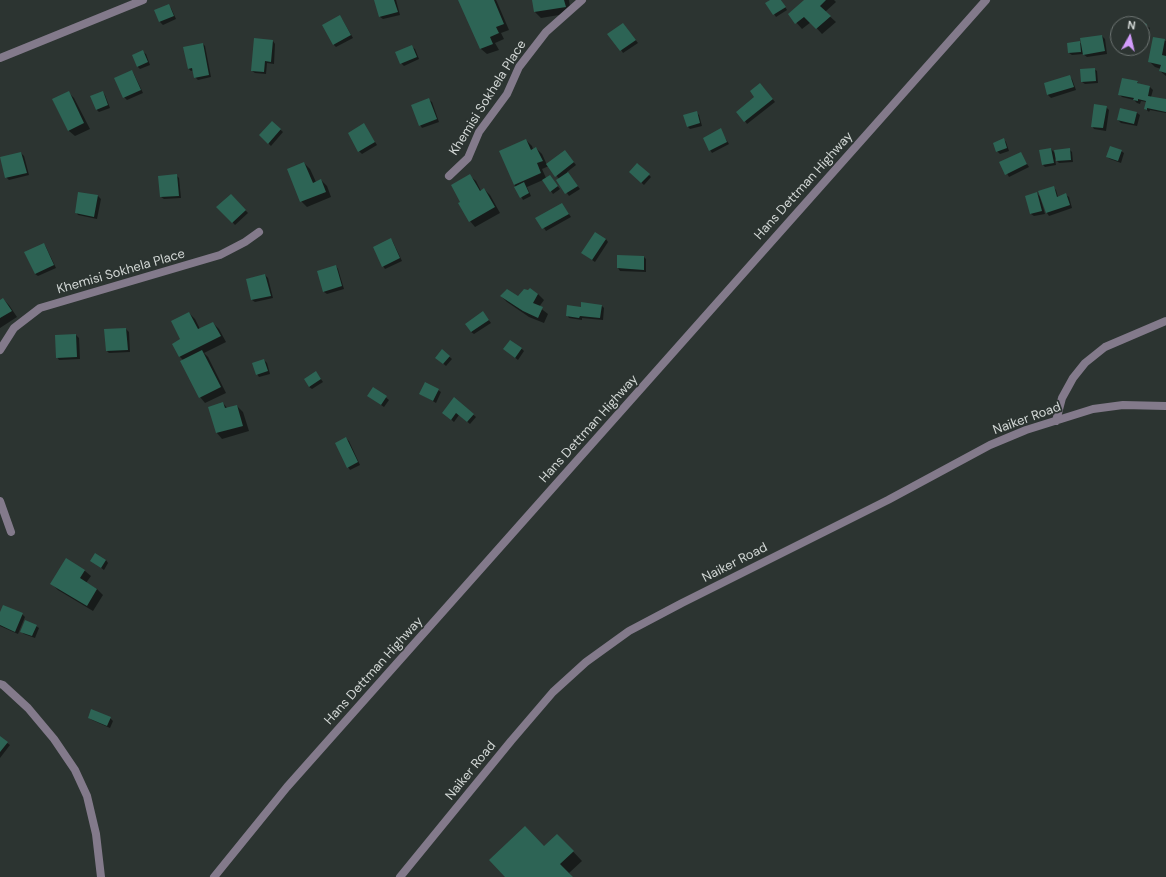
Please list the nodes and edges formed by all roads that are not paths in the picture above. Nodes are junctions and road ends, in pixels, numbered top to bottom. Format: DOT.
graph roads {
  1 [pos="143,0"];
  2 [pos="582,0"];
  3 [pos="986,0"];
  4 [pos="0,58"];
  5 [pos="449,176"];
  6 [pos="259,232"];
  7 [pos="1166,321"];
  8 [pos="0,350"];
  9 [pos="1166,406"];
  10 [pos="1056,421"];
  11 [pos="0,501"];
  12 [pos="11,532"];
  13 [pos="0,684"];
  14 [pos="101,877"];
  15 [pos="214,877"];
  16 [pos="400,877"];
  1 -- 4 [label="street"];
  2 -- 5 [label="street, Khemisi Sokhela Place"];
  3 -- 15 [label="street, Hans Dettman Highway"];
  6 -- 8 [label="street, Khemisi Sokhela Place"];
  7 -- 10 [label="street"];
  9 -- 10 [label="street, Naiker Road"];
  10 -- 16 [label="street, Naiker Road"];
  11 -- 12 [label="street"];
  13 -- 14 [label="street"];
}
